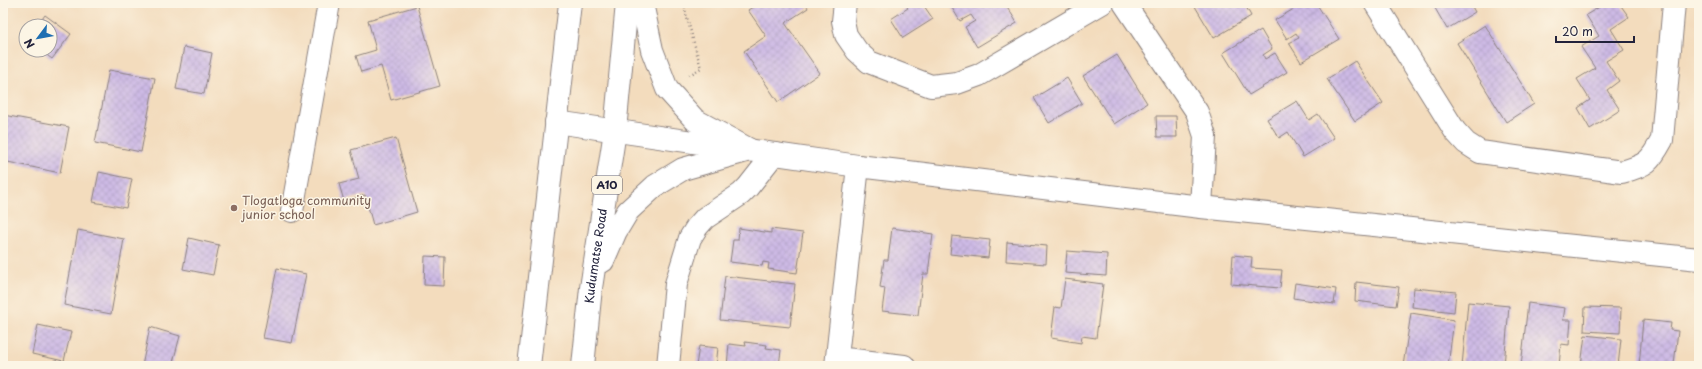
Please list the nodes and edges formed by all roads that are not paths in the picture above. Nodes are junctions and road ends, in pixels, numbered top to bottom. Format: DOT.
graph roads {
  1 [pos="329,3"];
  2 [pos="570,3"];
  3 [pos="627,3"];
  4 [pos="642,3"];
  5 [pos="845,3"];
  6 [pos="1102,3"];
  7 [pos="1124,3"];
  8 [pos="1375,3"];
  9 [pos="1674,3"];
  10 [pos="556,122"];
  11 [pos="615,131"];
  12 [pos="750,150"];
  13 [pos="774,154"];
  14 [pos="858,166"];
  15 [pos="1201,207"];
  16 [pos="292,211"];
  17 [pos="1699,259"];
  18 [pos="591,288"];
  19 [pos="837,362"];
  20 [pos="529,366"];
  21 [pos="583,366"];
  22 [pos="668,366"];
  23 [pos="904,366"];
  1 -- 16 [label="street"];
  2 -- 10 [label="street"];
  3 -- 11 [label="street, Kudumatse Road / A10"];
  4 -- 12 [label="street"];
  5 -- 6 [label="street"];
  7 -- 15 [label="street"];
  8 -- 9 [label="street"];
  10 -- 11 [label="street"];
  10 -- 20 [label="street"];
  11 -- 12 [label="street"];
  11 -- 18 [label="street, Kudumatse Road / A10"];
  12 -- 13 [label="street"];
  12 -- 18 [label="street"];
  13 -- 14 [label="street"];
  13 -- 22 [label="street"];
  14 -- 15 [label="street"];
  14 -- 19 [label="street"];
  15 -- 17 [label="street"];
  18 -- 21 [label="street, Kudumatse Road / A10"];
  19 -- 23 [label="street"];
}
